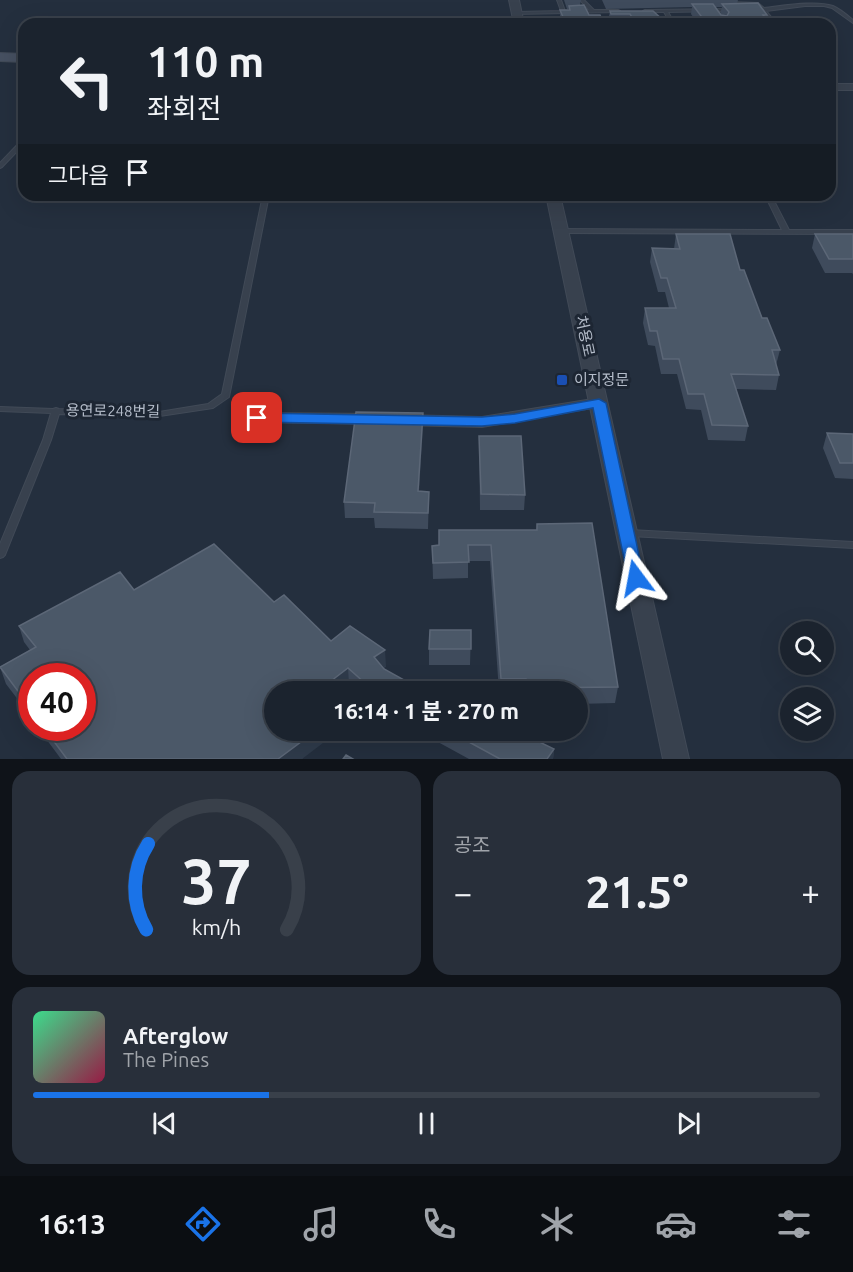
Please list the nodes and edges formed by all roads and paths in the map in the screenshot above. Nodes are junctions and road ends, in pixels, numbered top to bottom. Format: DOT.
graph roads {
  1 [pos="514,0"];
  2 [pos="559,0"];
  3 [pos="582,0"];
  4 [pos="717,3"];
  5 [pos="657,4"];
  6 [pos="713,10"];
  7 [pos="733,10"];
  8 [pos="743,10"];
  9 [pos="763,10"];
  10 [pos="628,11"];
  11 [pos="639,11"];
  12 [pos="663,11"];
  13 [pos="563,12"];
  14 [pos="593,12"];
  15 [pos="517,13"];
  16 [pos="718,17"];
  17 [pos="518,18"];
  18 [pos="668,18"];
  19 [pos="770,18"];
  20 [pos="853,22"];
  21 [pos="0,57"];
  22 [pos="18,58"];
  23 [pos="836,87"];
  24 [pos="853,87"];
  25 [pos="18,147"];
  26 [pos="0,166"];
  27 [pos="265,201"];
  28 [pos="554,201"];
  29 [pos="771,201"];
  30 [pos="561,231"];
  31 [pos="786,231"];
  32 [pos="853,232"];
  33 [pos="599,403"];
  34 [pos="0,409"];
  35 [pos="56,410"];
  36 [pos="257,418"];
  37 [pos="626,533"];
  38 [pos="853,544"];
  39 [pos="0,555"];
  40 [pos="676,759"];
  1 -- 15 [label="street"];
  2 -- 13 [label="lane"];
  3 -- 14 [label="lane"];
  4 -- 9 [label="lane"];
  5 -- 12 [label="lane"];
  6 -- 7 [label="lane"];
  6 -- 12 [label="lane"];
  6 -- 16 [label="lane"];
  8 -- 9 [label="lane"];
  9 -- 19 [label="lane"];
  9 -- 20 [label="lane"];
  10 -- 14 [label="lane"];
  11 -- 12 [label="lane"];
  12 -- 18 [label="lane"];
  13 -- 14 [label="lane"];
  13 -- 15 [label="lane"];
  15 -- 17 [label="street"];
  21 -- 22 [label="main road"];
  23 -- 24 [label="street"];
  25 -- 26 [label="lane"];
  27 -- 35 [label="lane, 용연로248번길"];
  28 -- 30 [label="street, 처용로"];
  29 -- 31 [label="lane"];
  30 -- 31 [label="lane"];
  30 -- 33 [label="street, 처용로"];
  31 -- 32 [label="lane"];
  33 -- 36 [label="street"];
  33 -- 37 [label="street, 처용로"];
  34 -- 35 [label="lane"];
  35 -- 39 [label="lane, 용연로248번길"];
  37 -- 38 [label="lane"];
  37 -- 40 [label="street, 처용로"];
}
